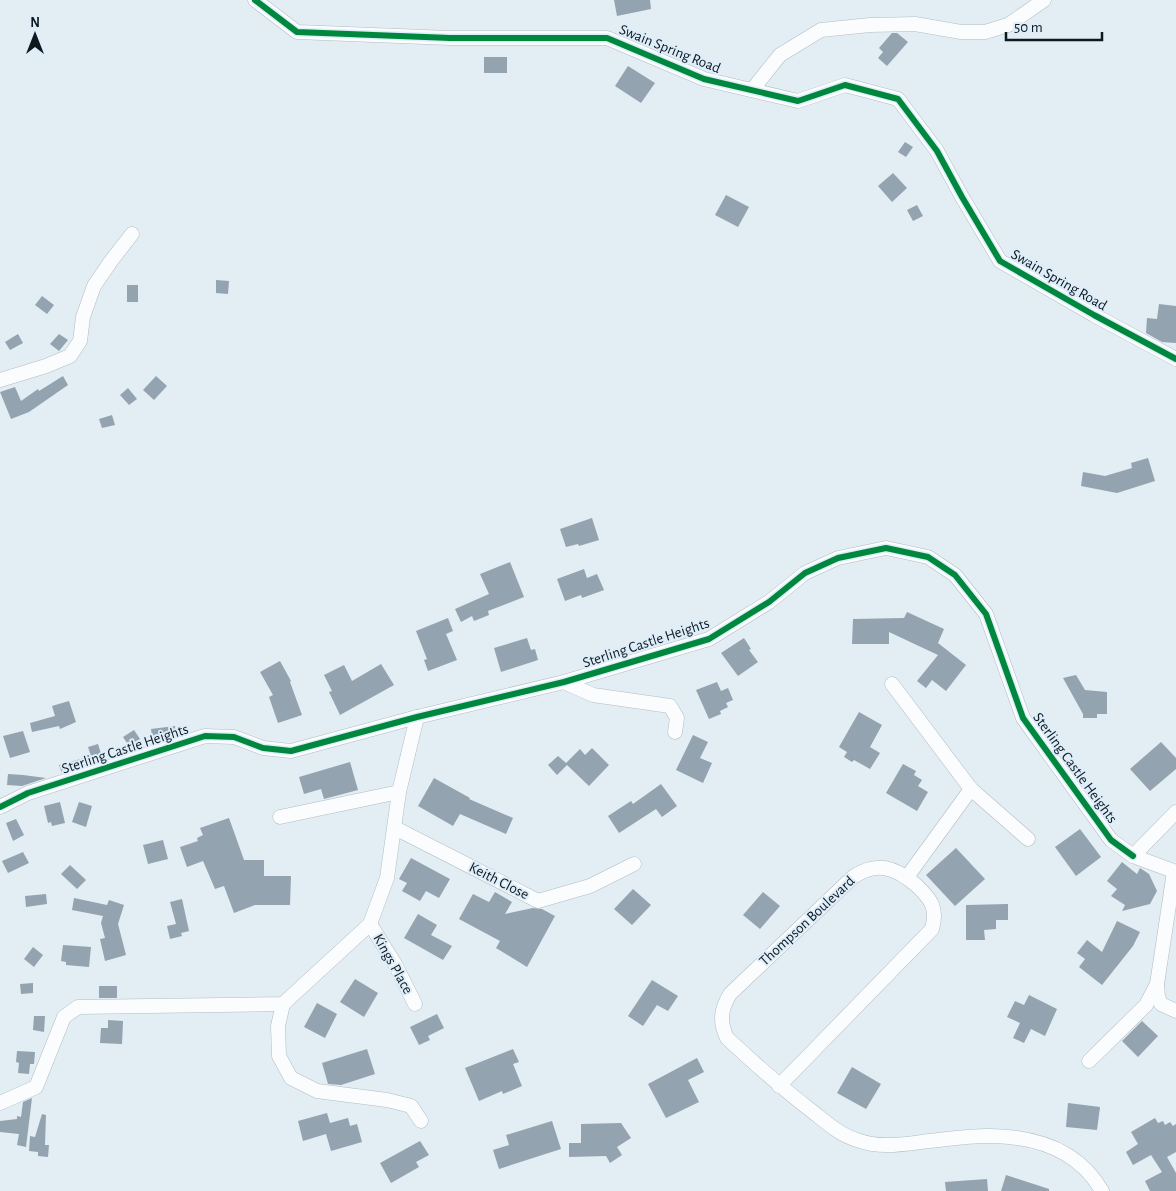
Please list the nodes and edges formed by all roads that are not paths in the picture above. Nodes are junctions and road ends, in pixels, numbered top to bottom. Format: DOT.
graph roads {
  1 [pos="255,0"];
  2 [pos="1044,0"];
  3 [pos="752,90"];
  4 [pos="132,234"];
  5 [pos="1176,359"];
  6 [pos="0,380"];
  7 [pos="564,682"];
  8 [pos="892,684"];
  9 [pos="417,717"];
  10 [pos="675,732"];
  11 [pos="971,790"];
  12 [pos="399,792"];
  13 [pos="0,807"];
  14 [pos="1176,812"];
  15 [pos="280,817"];
  16 [pos="395,828"];
  17 [pos="1028,839"];
  18 [pos="1134,856"];
  19 [pos="634,864"];
  20 [pos="1175,872"];
  21 [pos="907,878"];
  22 [pos="370,924"];
  23 [pos="1157,984"];
  24 [pos="283,1004"];
  25 [pos="415,1004"];
  26 [pos="1176,1011"];
  27 [pos="1089,1061"];
  28 [pos="779,1086"];
  29 [pos="0,1103"];
  30 [pos="421,1121"];
  31 [pos="1102,1191"];
  1 -- 3 [label="street, Swain Spring Road"];
  2 -- 3 [label="street"];
  3 -- 5 [label="street, Swain Spring Road"];
  4 -- 6 [label="street"];
  7 -- 9 [label="street, Sterling Castle Heights"];
  7 -- 10 [label="street"];
  7 -- 18 [label="street, Sterling Castle Heights"];
  8 -- 11 [label="street"];
  9 -- 12 [label="street"];
  9 -- 13 [label="street, Sterling Castle Heights"];
  11 -- 17 [label="street"];
  11 -- 21 [label="street"];
  12 -- 15 [label="street"];
  12 -- 16 [label="street"];
  14 -- 18 [label="street"];
  16 -- 19 [label="street, Keith Close"];
  16 -- 22 [label="street"];
  18 -- 20 [label="street"];
  20 -- 23 [label="street"];
  21 -- 28 [label="street, Thompson Boulevard"];
  21 -- 28 [label="street, Thompson Boulevard"];
  22 -- 24 [label="street"];
  22 -- 25 [label="street, Kings Place"];
  23 -- 26 [label="street"];
  23 -- 27 [label="street"];
  24 -- 29 [label="street"];
  24 -- 30 [label="street"];
  28 -- 31 [label="street, Thompson Boulevard"];
}
